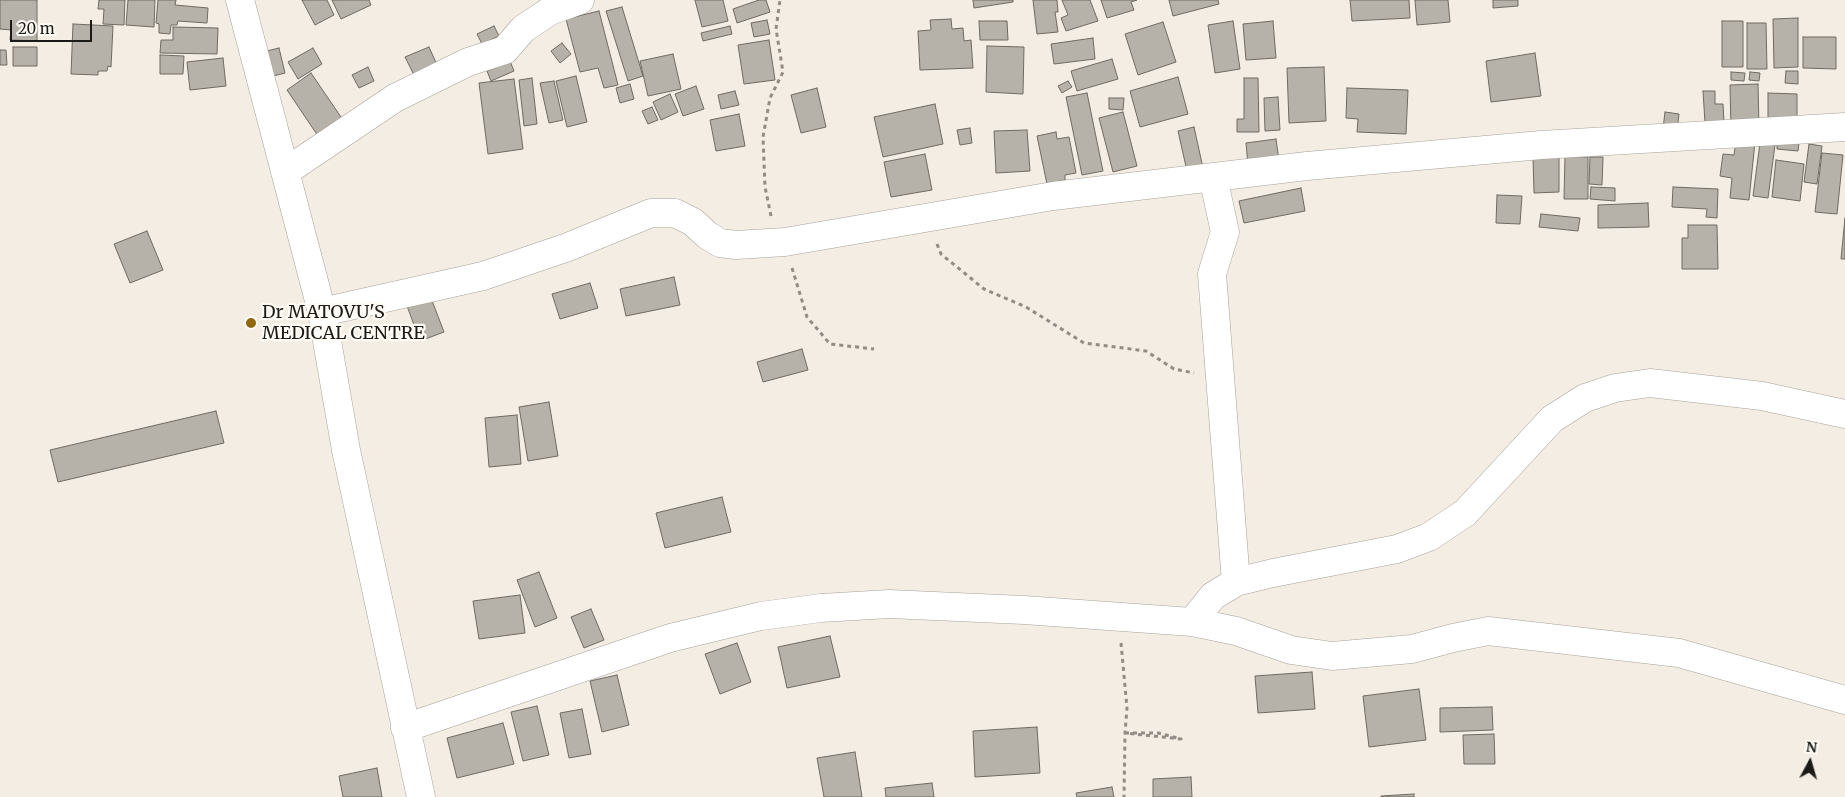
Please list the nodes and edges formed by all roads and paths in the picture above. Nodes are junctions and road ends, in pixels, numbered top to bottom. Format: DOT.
graph roads {
  1 [pos="240,0"];
  2 [pos="580,0"];
  3 [pos="780,0"];
  4 [pos="1845,126"];
  5 [pos="285,172"];
  6 [pos="1213,177"];
  7 [pos="928,217"];
  8 [pos="785,242"];
  9 [pos="322,312"];
  10 [pos="874,349"];
  11 [pos="1221,379"];
  12 [pos="1845,414"];
  13 [pos="1236,582"];
  14 [pos="1118,618"];
  15 [pos="1192,622"];
  16 [pos="1845,700"];
  17 [pos="405,728"];
  18 [pos="1125,733"];
  19 [pos="421,797"];
  20 [pos="1124,797"];
  1 -- 5 [label="street"];
  2 -- 5 [label="street"];
  3 -- 8 [label="path"];
  4 -- 6 [label="street"];
  5 -- 9 [label="street"];
  6 -- 7 [label="street"];
  6 -- 11 [label="street"];
  7 -- 8 [label="street"];
  7 -- 11 [label="path"];
  8 -- 9 [label="street"];
  8 -- 10 [label="path"];
  9 -- 17 [label="street"];
  11 -- 13 [label="street"];
  12 -- 13 [label="street"];
  13 -- 15 [label="street"];
  14 -- 15 [label="street"];
  14 -- 17 [label="street"];
  14 -- 18 [label="path"];
  15 -- 16 [label="street"];
  17 -- 19 [label="street"];
  18 -- 18 [label="path"];
  18 -- 20 [label="path"];
}
